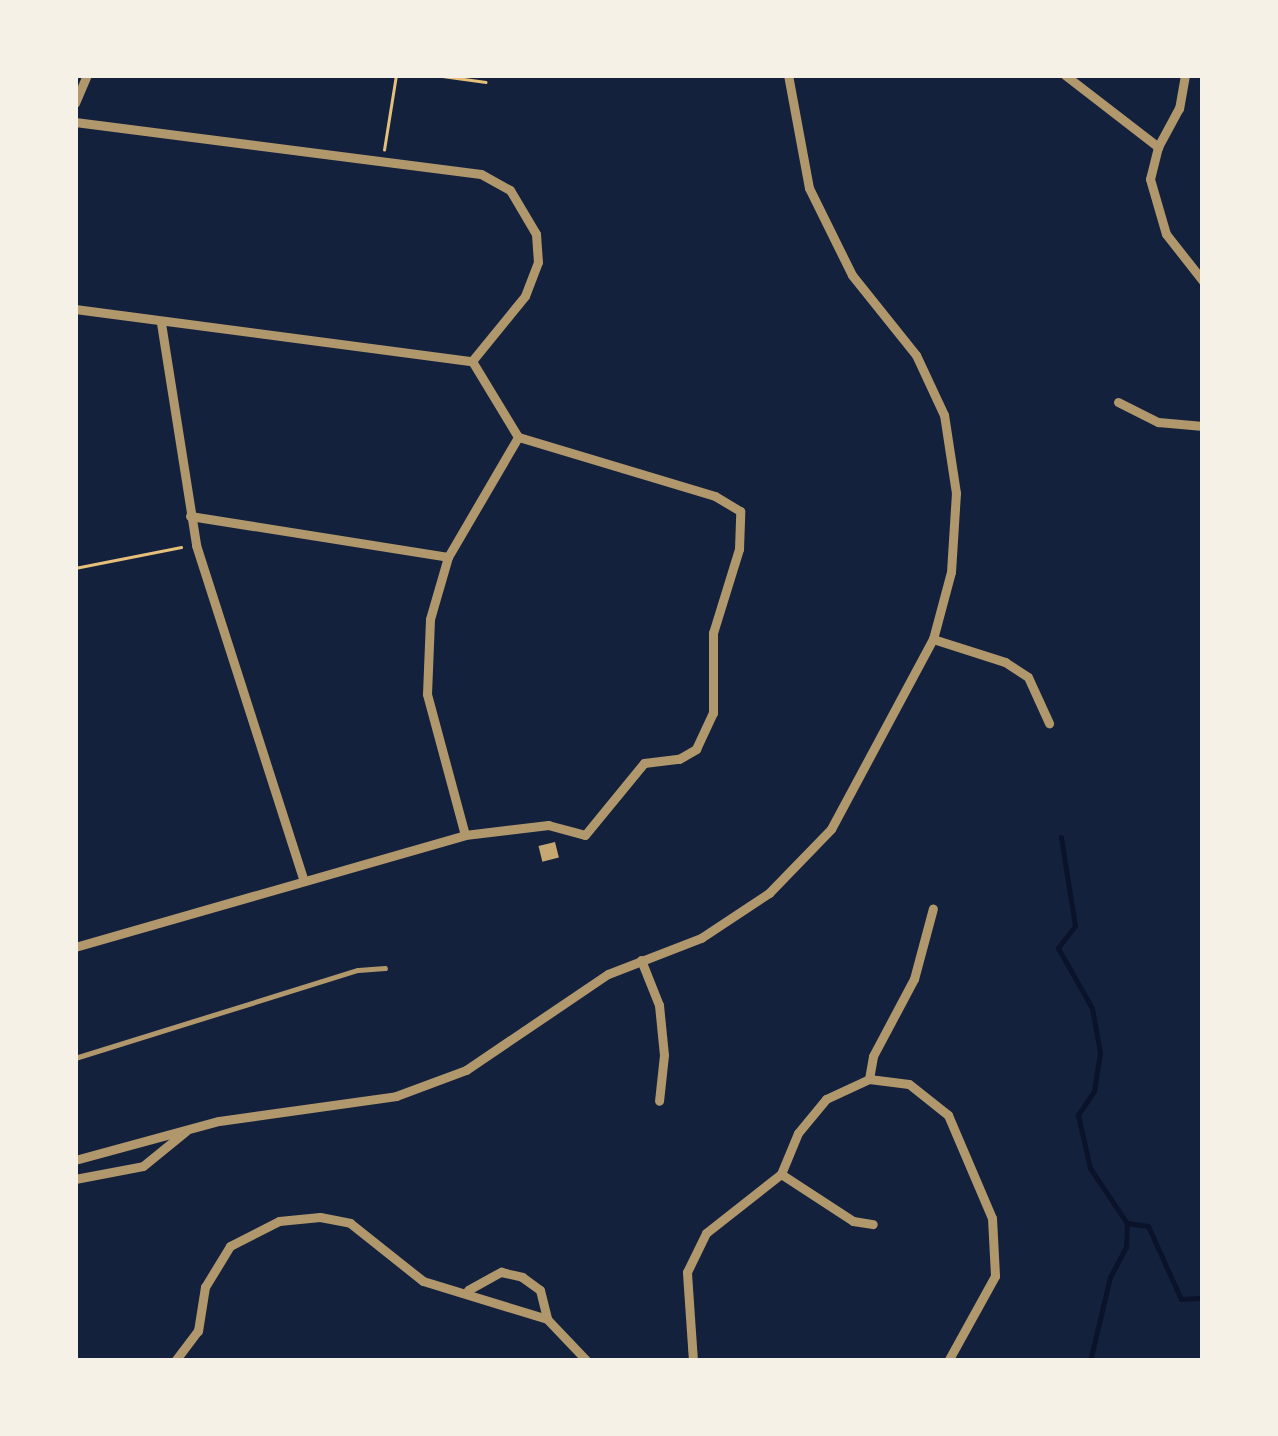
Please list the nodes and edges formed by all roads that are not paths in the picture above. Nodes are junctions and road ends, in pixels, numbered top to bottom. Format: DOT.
graph roads {
  1 [pos="86,75"];
  2 [pos="788,75"];
  3 [pos="1065,75"];
  4 [pos="1184,75"];
  5 [pos="75,103"];
  6 [pos="75,122"];
  7 [pos="1158,147"];
  8 [pos="1203,281"];
  9 [pos="75,308"];
  10 [pos="161,323"];
  11 [pos="472,361"];
  12 [pos="1118,402"];
  13 [pos="1203,426"];
  14 [pos="518,437"];
  15 [pos="190,516"];
  16 [pos="448,557"];
  17 [pos="933,639"];
  18 [pos="1048,723"];
  19 [pos="464,836"];
  20 [pos="304,881"];
  21 [pos="933,908"];
  22 [pos="75,947"];
  23 [pos="641,960"];
  24 [pos="384,968"];
  25 [pos="75,1058"];
  26 [pos="869,1079"];
  27 [pos="659,1101"];
  28 [pos="188,1129"];
  29 [pos="75,1160"];
  30 [pos="781,1174"];
  31 [pos="75,1179"];
  32 [pos="873,1224"];
  33 [pos="468,1290"];
  34 [pos="546,1319"];
  35 [pos="175,1361"];
  36 [pos="587,1361"];
  37 [pos="694,1361"];
  38 [pos="947,1361"];
  1 -- 5 [label="street"];
  2 -- 17 [label="street"];
  3 -- 7 [label="street"];
  4 -- 7 [label="street"];
  6 -- 11 [label="street"];
  7 -- 8 [label="street"];
  9 -- 10 [label="street"];
  10 -- 11 [label="street"];
  10 -- 15 [label="street"];
  11 -- 14 [label="street"];
  12 -- 13 [label="street"];
  14 -- 16 [label="street"];
  14 -- 19 [label="street"];
  15 -- 16 [label="street"];
  15 -- 20 [label="street"];
  16 -- 19 [label="street"];
  17 -- 18 [label="street"];
  17 -- 23 [label="street"];
  19 -- 20 [label="street"];
  20 -- 22 [label="street"];
  21 -- 26 [label="street"];
  23 -- 27 [label="street"];
  23 -- 28 [label="street"];
  24 -- 25 [label="lane"];
  26 -- 30 [label="street"];
  26 -- 38 [label="street"];
  28 -- 29 [label="street"];
  28 -- 31 [label="street"];
  30 -- 32 [label="street"];
  30 -- 37 [label="street"];
  33 -- 34 [label="street"];
  33 -- 34 [label="street"];
  33 -- 35 [label="street"];
  34 -- 36 [label="street"];
}
